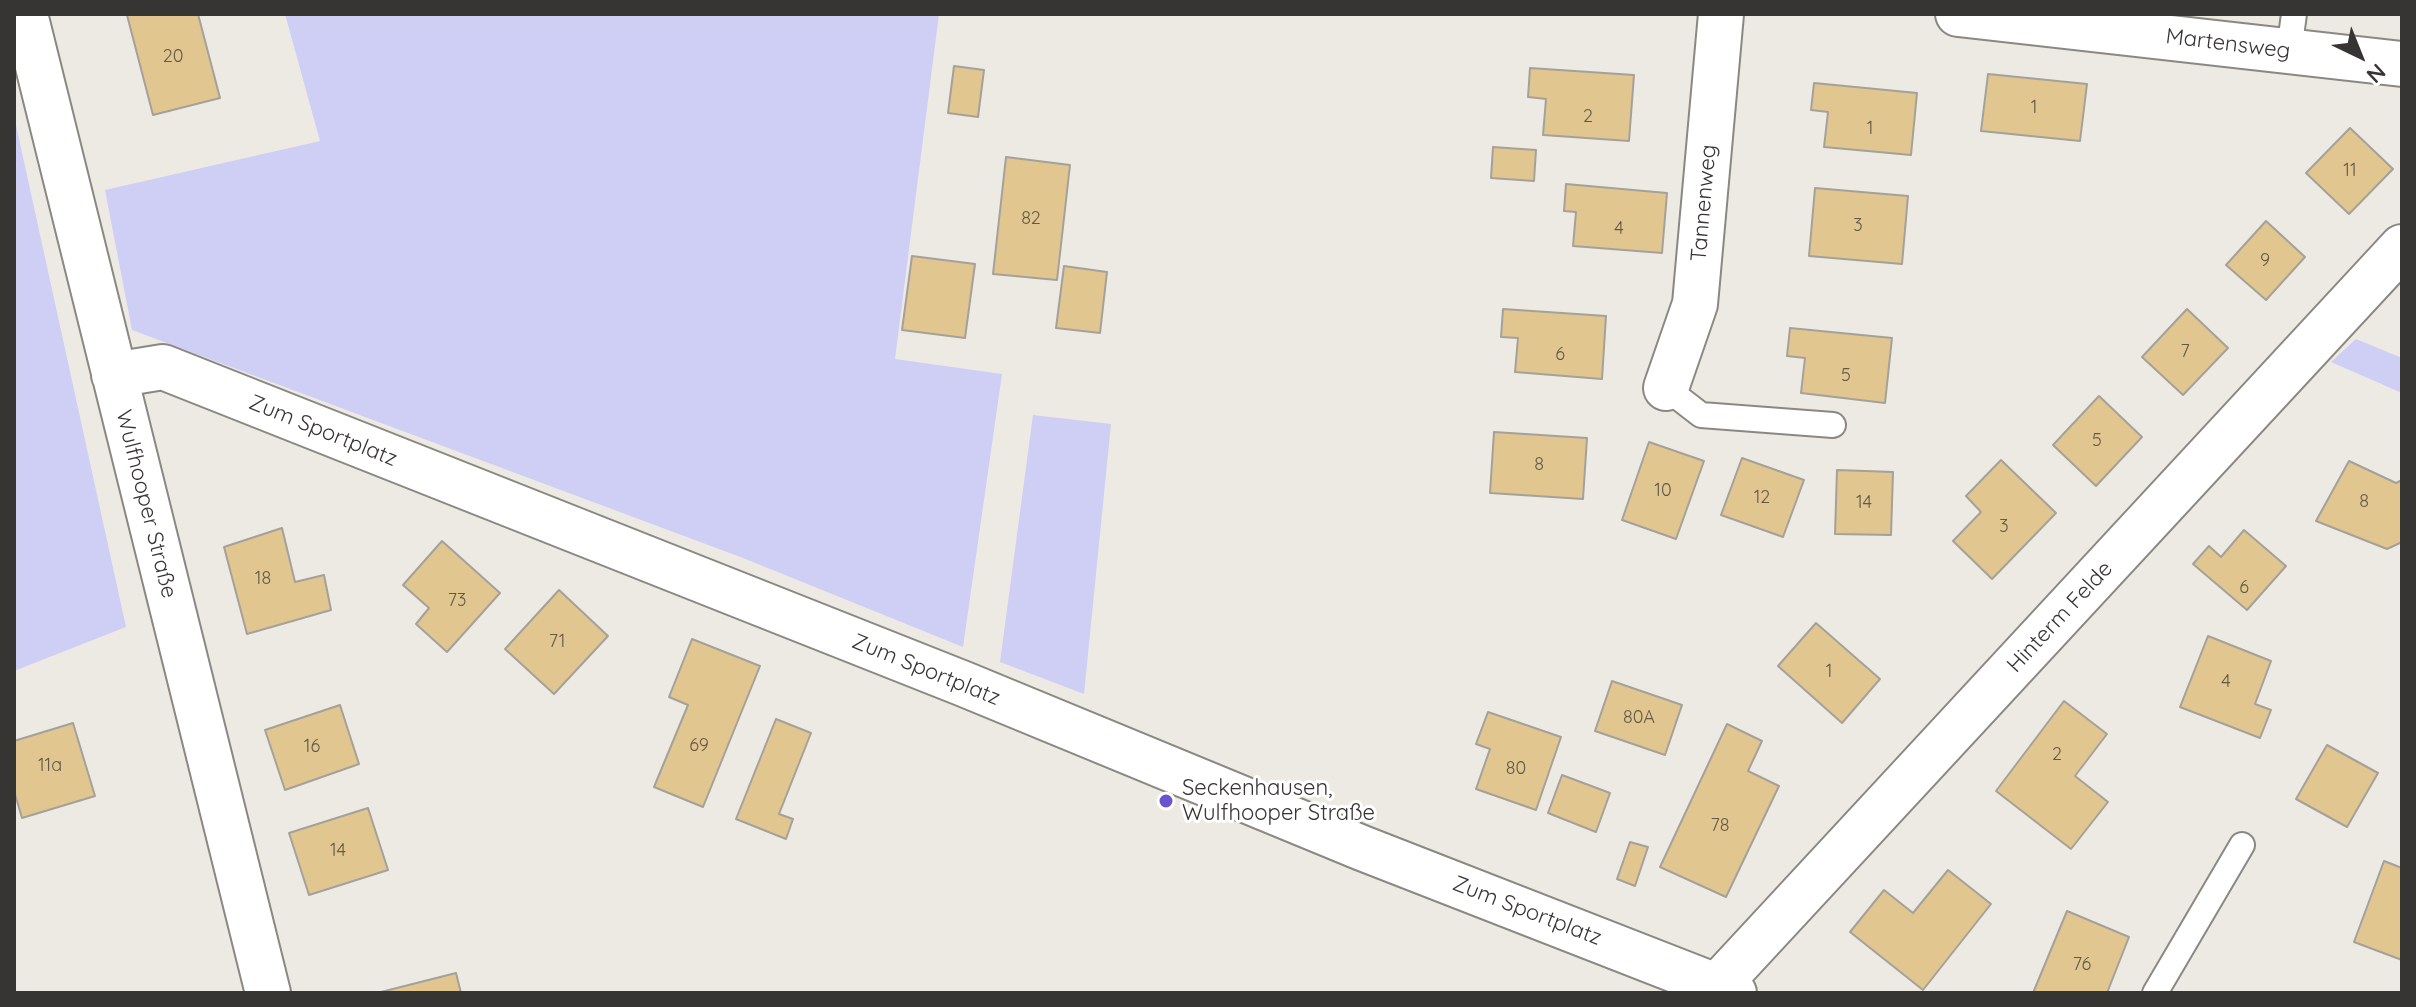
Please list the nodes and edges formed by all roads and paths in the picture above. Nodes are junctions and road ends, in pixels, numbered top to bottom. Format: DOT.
graph roads {
  1 [pos="25,14"];
  2 [pos="1721,14"];
  3 [pos="1958,14"];
  4 [pos="2004,16"];
  5 [pos="2292,32"];
  6 [pos="2402,64"];
  7 [pos="2402,247"];
  8 [pos="114,375"];
  9 [pos="1666,388"];
  10 [pos="1833,425"];
  11 [pos="2242,845"];
  12 [pos="1726,990"];
  13 [pos="268,993"];
  14 [pos="2155,993"];
  1 -- 8 [label="street, Wulfhooper Straße"];
  2 -- 9 [label="street, Tannenweg"];
  3 -- 4 [label="street, Martensweg"];
  4 -- 5 [label="street, Martensweg"];
  5 -- 6 [label="street, Martensweg"];
  7 -- 12 [label="street, Hinterm Felde"];
  8 -- 12 [label="street, Zum Sportplatz"];
  8 -- 13 [label="street, Wulfhooper Straße"];
  9 -- 10 [label="lane"];
  11 -- 14 [label="lane"];
}
